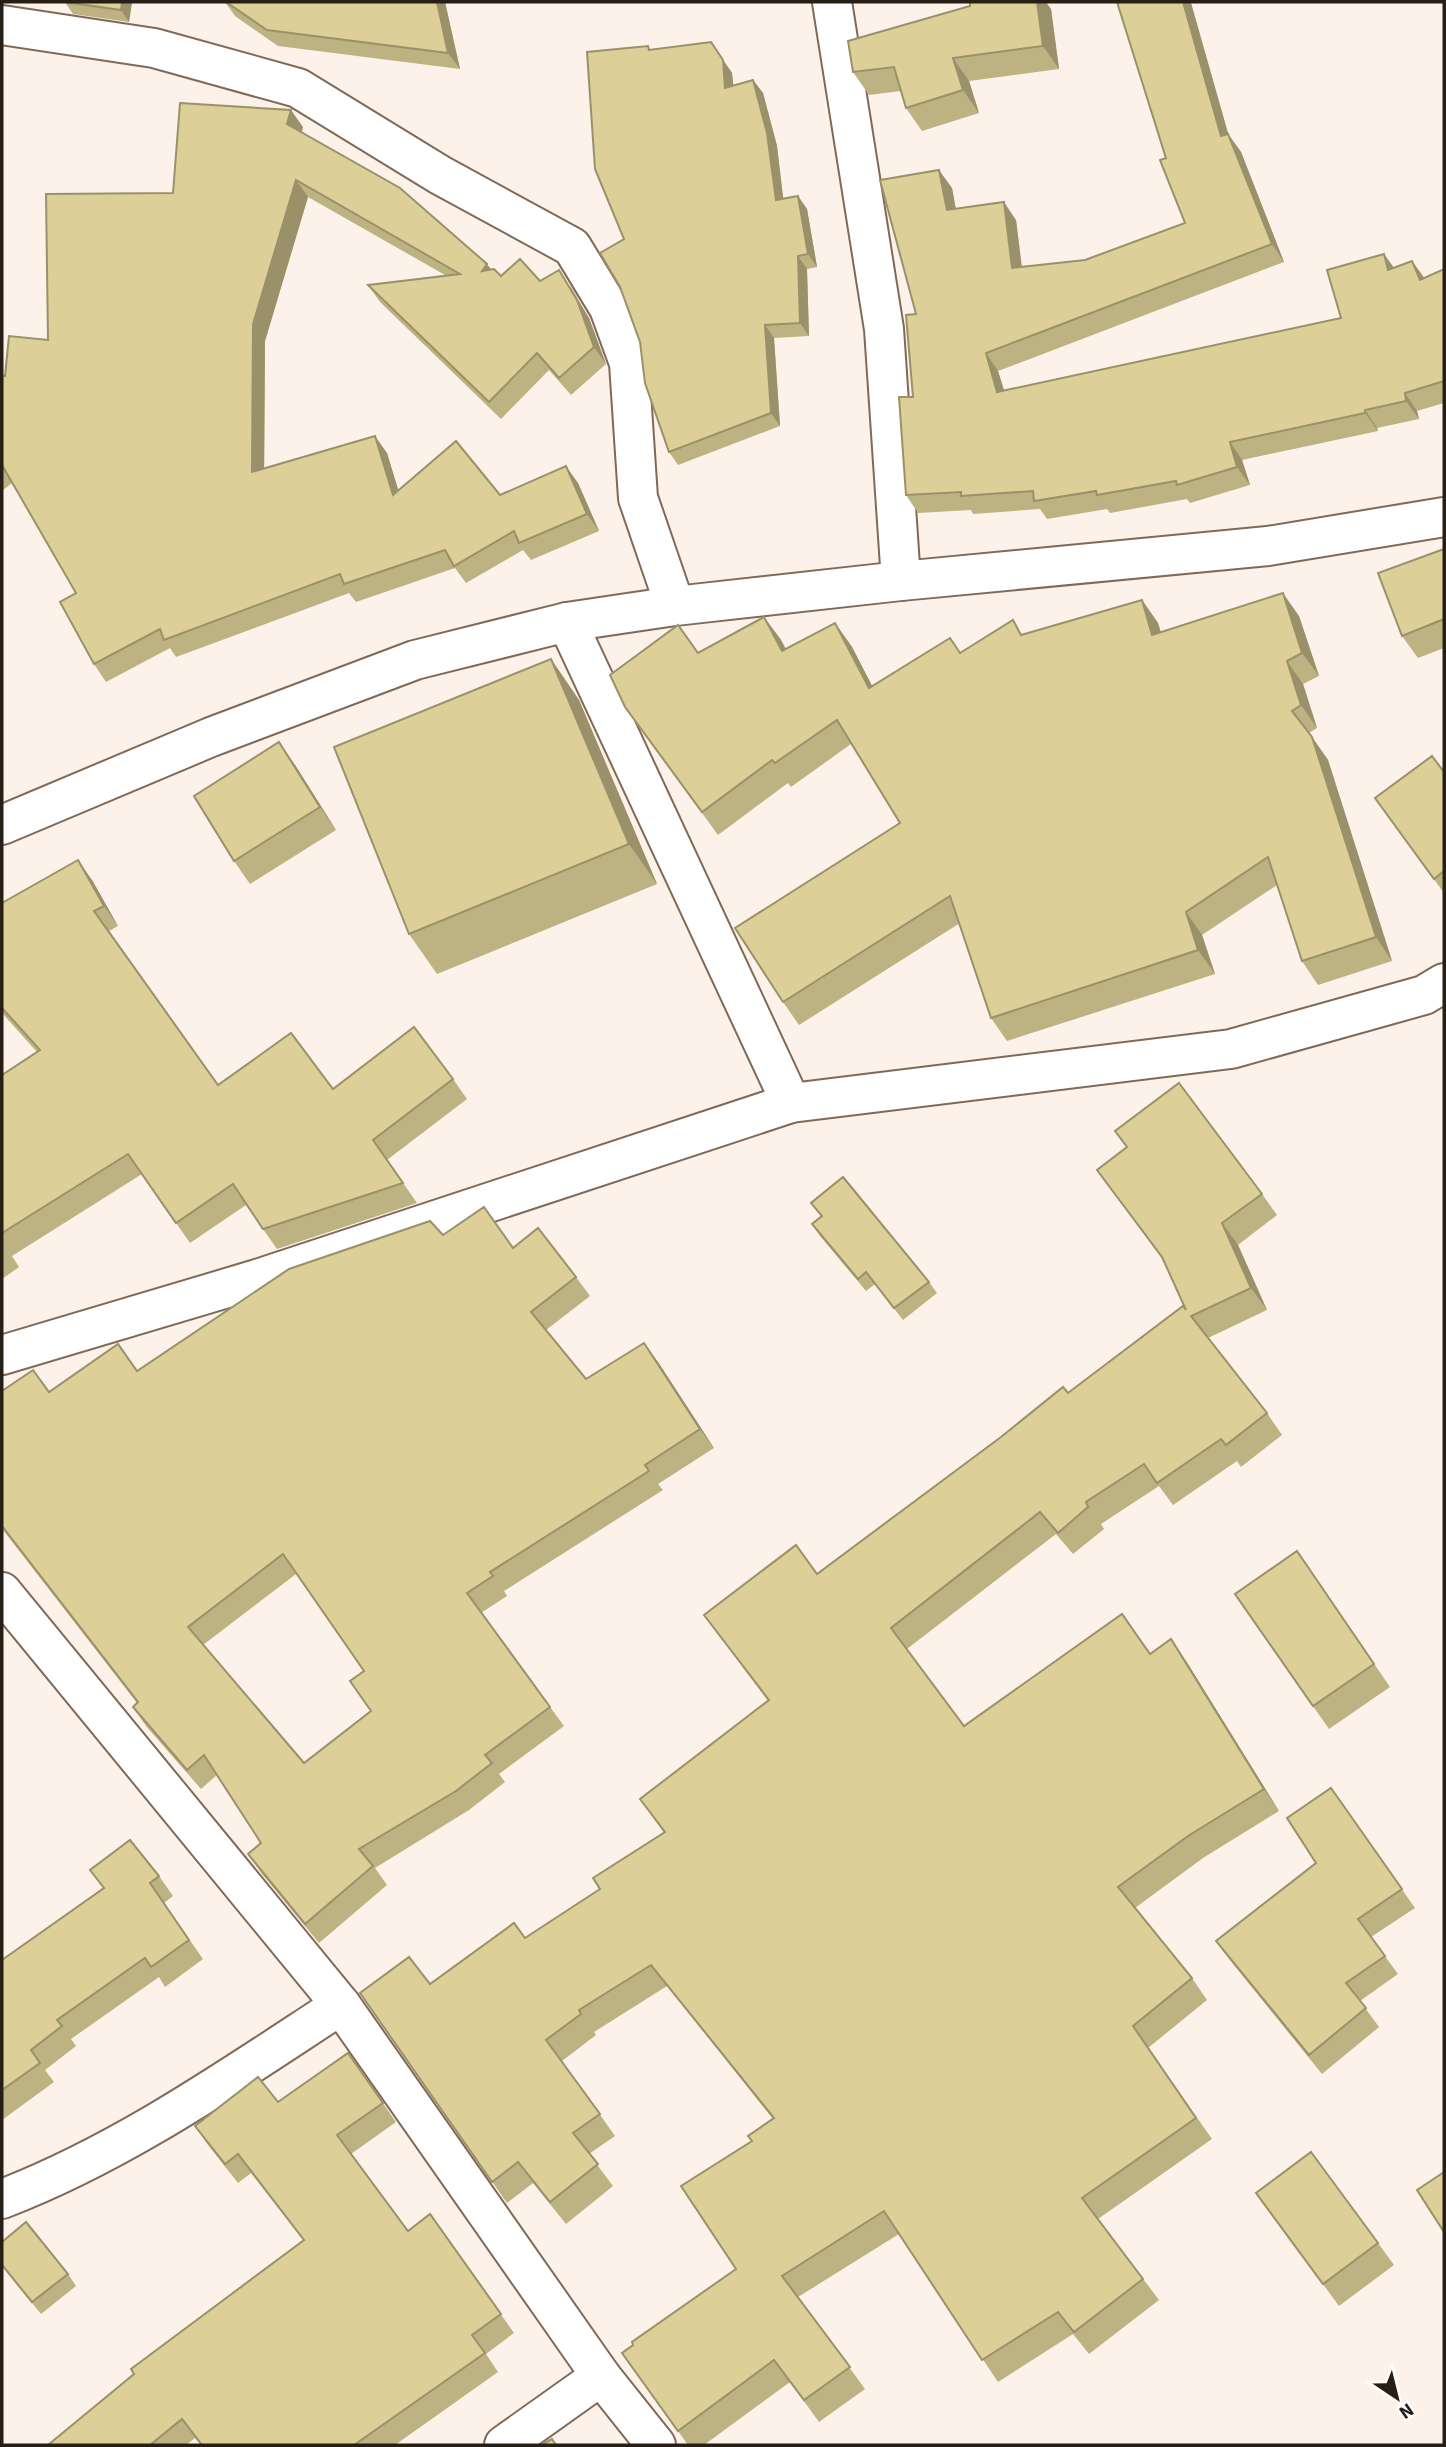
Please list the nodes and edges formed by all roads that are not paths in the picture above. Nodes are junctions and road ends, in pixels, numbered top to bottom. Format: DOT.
graph roads {
  1 [pos="832,2"];
  2 [pos="2,25"];
  3 [pos="1444,517"];
  4 [pos="901,581"];
  5 [pos="675,606"];
  6 [pos="567,622"];
  7 [pos="2,825"];
  8 [pos="1444,983"];
  9 [pos="791,1103"];
  10 [pos="2,1355"];
  11 [pos="2,1592"];
  12 [pos="341,2005"];
  13 [pos="2,2199"];
  14 [pos="601,2376"];
  15 [pos="504,2445"];
  16 [pos="656,2445"];
  1 -- 4 [label="street"];
  2 -- 5 [label="street"];
  3 -- 4 [label="street"];
  4 -- 5 [label="street"];
  5 -- 6 [label="street"];
  6 -- 7 [label="street"];
  6 -- 9 [label="street"];
  8 -- 9 [label="street"];
  9 -- 10 [label="street"];
  11 -- 12 [label="street"];
  12 -- 13 [label="street"];
  12 -- 14 [label="street"];
  14 -- 15 [label="street"];
  14 -- 16 [label="street"];
}
